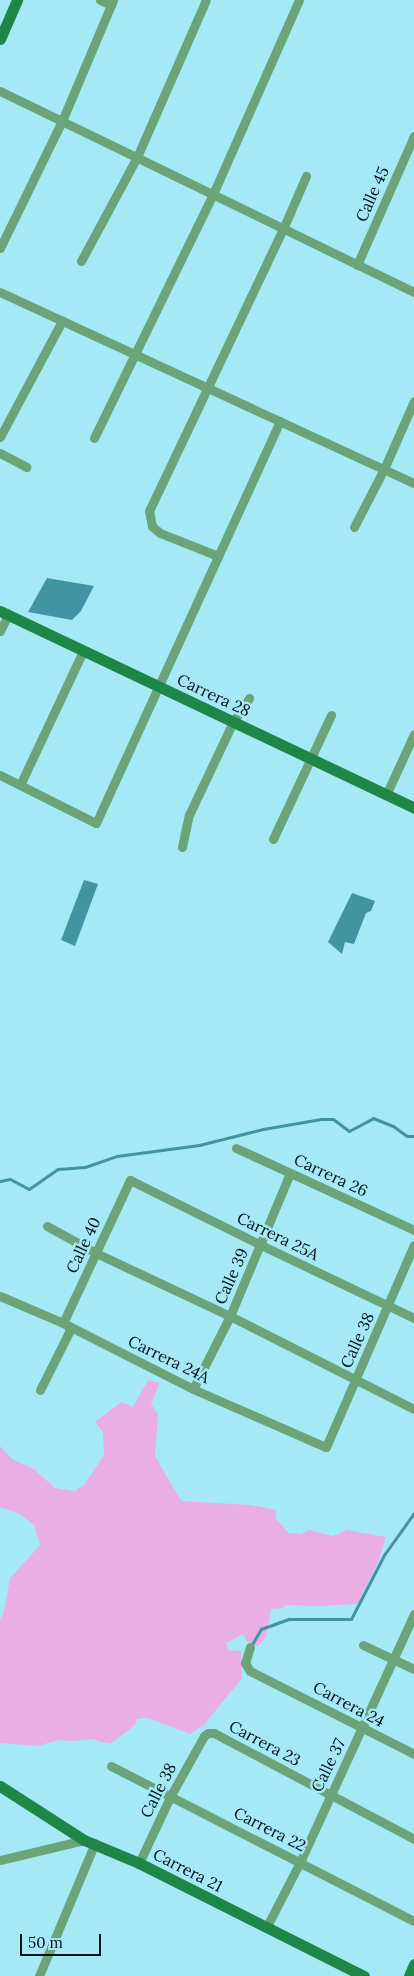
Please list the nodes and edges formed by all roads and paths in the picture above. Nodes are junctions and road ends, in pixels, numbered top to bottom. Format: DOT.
graph roads {
  1 [pos="17,0"];
  2 [pos="100,0"];
  3 [pos="206,0"];
  4 [pos="299,0"];
  5 [pos="112,2"];
  6 [pos="0,39"];
  7 [pos="0,91"];
  8 [pos="62,121"];
  9 [pos="414,136"];
  10 [pos="137,157"];
  11 [pos="306,176"];
  12 [pos="213,194"];
  13 [pos="284,229"];
  14 [pos="0,248"];
  15 [pos="81,261"];
  16 [pos="357,264"];
  17 [pos="0,292"];
  18 [pos="414,292"];
  19 [pos="62,321"];
  20 [pos="134,354"];
  21 [pos="207,388"];
  22 [pos="414,401"];
  23 [pos="280,421"];
  24 [pos="0,437"];
  25 [pos="94,438"];
  26 [pos="0,453"];
  27 [pos="26,467"];
  28 [pos="384,469"];
  29 [pos="414,483"];
  30 [pos="354,527"];
  31 [pos="218,556"];
  32 [pos="4,613"];
  33 [pos="0,632"];
  34 [pos="83,651"];
  35 [pos="158,686"];
  36 [pos="248,698"];
  37 [pos="331,716"];
  38 [pos="234,722"];
  39 [pos="414,734"];
  40 [pos="310,759"];
  41 [pos="0,774"];
  42 [pos="21,783"];
  43 [pos="386,795"];
  44 [pos="414,808"];
  45 [pos="273,839"];
  46 [pos="182,847"];
  47 [pos="236,1148"];
  48 [pos="290,1173"];
  49 [pos="130,1180"];
  50 [pos="47,1226"];
  51 [pos="414,1230"];
  52 [pos="261,1245"];
  53 [pos="414,1245"];
  54 [pos="96,1253"];
  55 [pos="0,1296"];
  56 [pos="388,1305"];
  57 [pos="230,1316"];
  58 [pos="414,1318"];
  59 [pos="66,1325"];
  60 [pos="356,1379"];
  61 [pos="193,1389"];
  62 [pos="40,1390"];
  63 [pos="414,1408"];
  64 [pos="326,1447"];
  65 [pos="414,1614"];
  66 [pos="363,1645"];
  67 [pos="250,1647"];
  68 [pos="394,1660"];
  69 [pos="414,1669"];
  70 [pos="362,1728"];
  71 [pos="208,1733"];
  72 [pos="414,1754"];
  73 [pos="111,1766"];
  74 [pos="0,1786"];
  75 [pos="171,1795"];
  76 [pos="330,1795"];
  77 [pos="414,1839"];
  78 [pos="90,1841"];
  79 [pos="0,1860"];
  80 [pos="300,1862"];
  81 [pos="140,1863"];
  82 [pos="414,1921"];
  83 [pos="266,1928"];
  84 [pos="414,1964"];
  85 [pos="39,1976"];
  86 [pos="364,1976"];
  87 [pos="409,1976"];
  1 -- 6 [label="street"];
  2 -- 5 [label="street"];
  3 -- 10 [label="street"];
  4 -- 12 [label="street"];
  5 -- 8 [label="street"];
  7 -- 8 [label="street"];
  8 -- 10 [label="street"];
  8 -- 14 [label="street"];
  9 -- 16 [label="street, Calle 45"];
  10 -- 12 [label="street"];
  10 -- 15 [label="street"];
  11 -- 13 [label="street"];
  12 -- 13 [label="street"];
  12 -- 20 [label="street"];
  13 -- 16 [label="street"];
  13 -- 21 [label="street"];
  16 -- 18 [label="street"];
  17 -- 19 [label="street"];
  19 -- 20 [label="street"];
  19 -- 24 [label="street"];
  20 -- 21 [label="street"];
  20 -- 25 [label="street"];
  21 -- 23 [label="street"];
  21 -- 31 [label="street"];
  22 -- 28 [label="street"];
  23 -- 28 [label="street"];
  23 -- 31 [label="street"];
  26 -- 27 [label="street"];
  28 -- 29 [label="street"];
  28 -- 30 [label="street"];
  31 -- 35 [label="street"];
  32 -- 33 [label="street"];
  32 -- 34 [label="street, Carrera 28"];
  34 -- 35 [label="street, Carrera 28"];
  34 -- 42 [label="street"];
  35 -- 38 [label="street, Carrera 28"];
  35 -- 42 [label="street"];
  36 -- 38 [label="street"];
  37 -- 40 [label="street"];
  38 -- 40 [label="street, Carrera 28"];
  38 -- 46 [label="street"];
  39 -- 43 [label="street"];
  40 -- 43 [label="street, Carrera 28"];
  40 -- 45 [label="street"];
  41 -- 42 [label="street"];
  43 -- 44 [label="street, Carrera 28"];
  47 -- 48 [label="street, Carrera 26"];
  48 -- 51 [label="street, Carrera 26"];
  48 -- 52 [label="street, Calle 39"];
  49 -- 52 [label="street, Carrera 25A"];
  49 -- 54 [label="street, Calle 40"];
  50 -- 54 [label="street"];
  52 -- 56 [label="street, Carrera 25A"];
  52 -- 57 [label="street, Calle 39"];
  53 -- 56 [label="street, Calle 38"];
  54 -- 57 [label="street"];
  54 -- 59 [label="street, Calle 40"];
  55 -- 59 [label="street, Carrera 24A"];
  56 -- 58 [label="street, Carrera 25A"];
  56 -- 60 [label="street, Calle 38"];
  57 -- 60 [label="street"];
  57 -- 61 [label="street, Calle 39"];
  59 -- 61 [label="street, Carrera 24A"];
  59 -- 62 [label="street, Calle 40"];
  60 -- 63 [label="street"];
  60 -- 64 [label="street, Calle 38"];
  61 -- 64 [label="street, Carrera 24A"];
  65 -- 68 [label="street, Calle 37"];
  66 -- 68 [label="street"];
  67 -- 70 [label="street, Carrera 24"];
  68 -- 69 [label="street"];
  68 -- 70 [label="street, Calle 37"];
  70 -- 72 [label="street, Carrera 24"];
  70 -- 76 [label="street, Calle 37"];
  71 -- 75 [label="street, Calle 38"];
  71 -- 76 [label="street, Carrera 23"];
  73 -- 75 [label="street, Carrera 22"];
  74 -- 78 [label="street, Carrera 21"];
  75 -- 80 [label="street, Carrera 22"];
  75 -- 81 [label="street, Calle 38"];
  76 -- 77 [label="street, Carrera 23"];
  76 -- 80 [label="street, Calle 37"];
  78 -- 79 [label="street"];
  78 -- 81 [label="street, Carrera 21"];
  78 -- 85 [label="street"];
  80 -- 82 [label="street, Carrera 22"];
  80 -- 83 [label="street, Calle 37"];
  81 -- 83 [label="street, Carrera 21"];
  83 -- 86 [label="street, Carrera 21"];
  84 -- 87 [label="street"];
}
